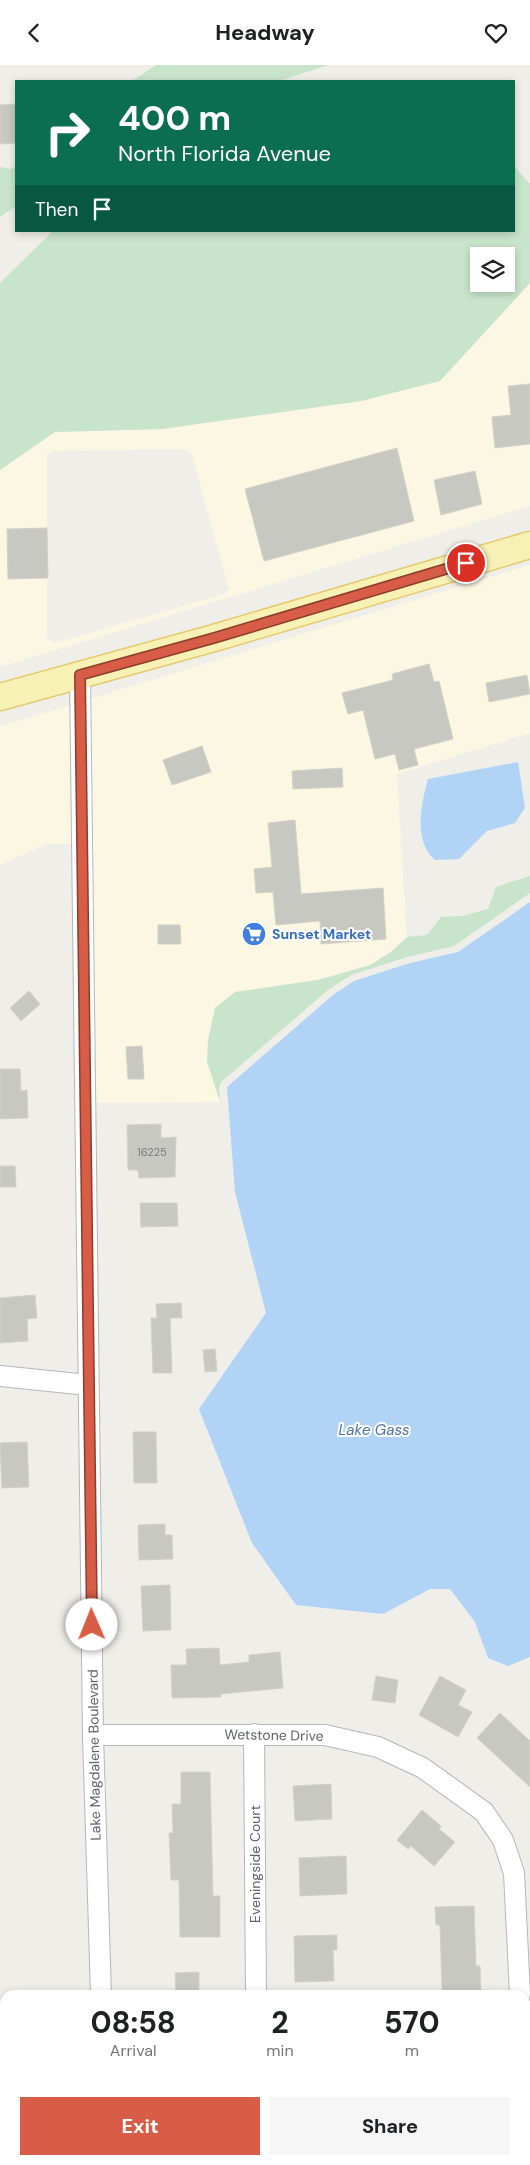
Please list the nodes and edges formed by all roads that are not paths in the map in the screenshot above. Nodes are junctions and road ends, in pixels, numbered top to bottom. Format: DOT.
graph roads {
  1 [pos="530,545"];
  2 [pos="80,675"];
  3 [pos="0,697"];
  4 [pos="0,1376"];
  5 [pos="88,1385"];
  6 [pos="254,1734"];
  7 [pos="93,1735"];
  8 [pos="101,1990"];
  9 [pos="256,1990"];
  10 [pos="520,1990"];
  1 -- 2 [label="main road"];
  2 -- 3 [label="main road"];
  2 -- 5 [label="street, Lake Magdalene Boulevard"];
  4 -- 5 [label="street"];
  5 -- 7 [label="street, Lake Magdalene Boulevard"];
  6 -- 7 [label="street, Wetstone Drive"];
  6 -- 9 [label="street, Eveningside Court"];
  6 -- 10 [label="street, Wetstone Drive"];
  7 -- 8 [label="street, Lake Magdalene Boulevard"];
}
